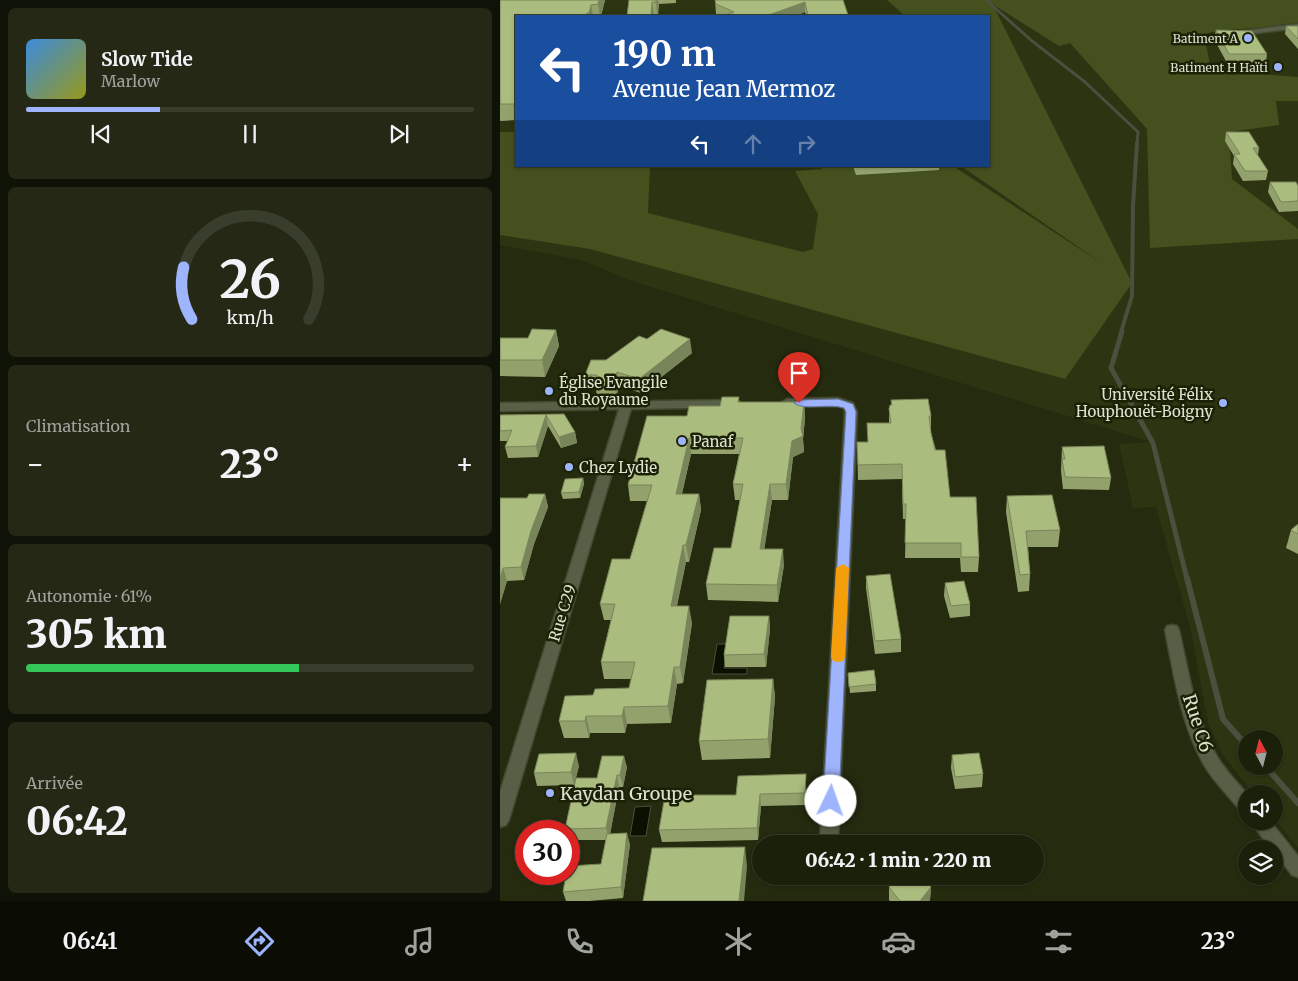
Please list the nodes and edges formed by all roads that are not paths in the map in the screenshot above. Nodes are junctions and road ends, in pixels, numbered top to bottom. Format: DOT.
graph roads {
  1 [pos="1298,26"];
  2 [pos="1226,35"];
  3 [pos="751,404"];
  4 [pos="770,404"];
  5 [pos="626,406"];
  6 [pos="500,407"];
  7 [pos="1172,630"];
  8 [pos="1238,795"];
  9 [pos="500,820"];
  10 [pos="1266,830"];
  11 [pos="829,835"];
  12 [pos="1298,869"];
  1 -- 2 [label="street"];
  3 -- 5 [label="street"];
  4 -- 11 [label="street"];
  5 -- 6 [label="street"];
  5 -- 9 [label="street, Rue C29"];
  7 -- 8 [label="street, Rue C6"];
  10 -- 12 [label="street"];
}
